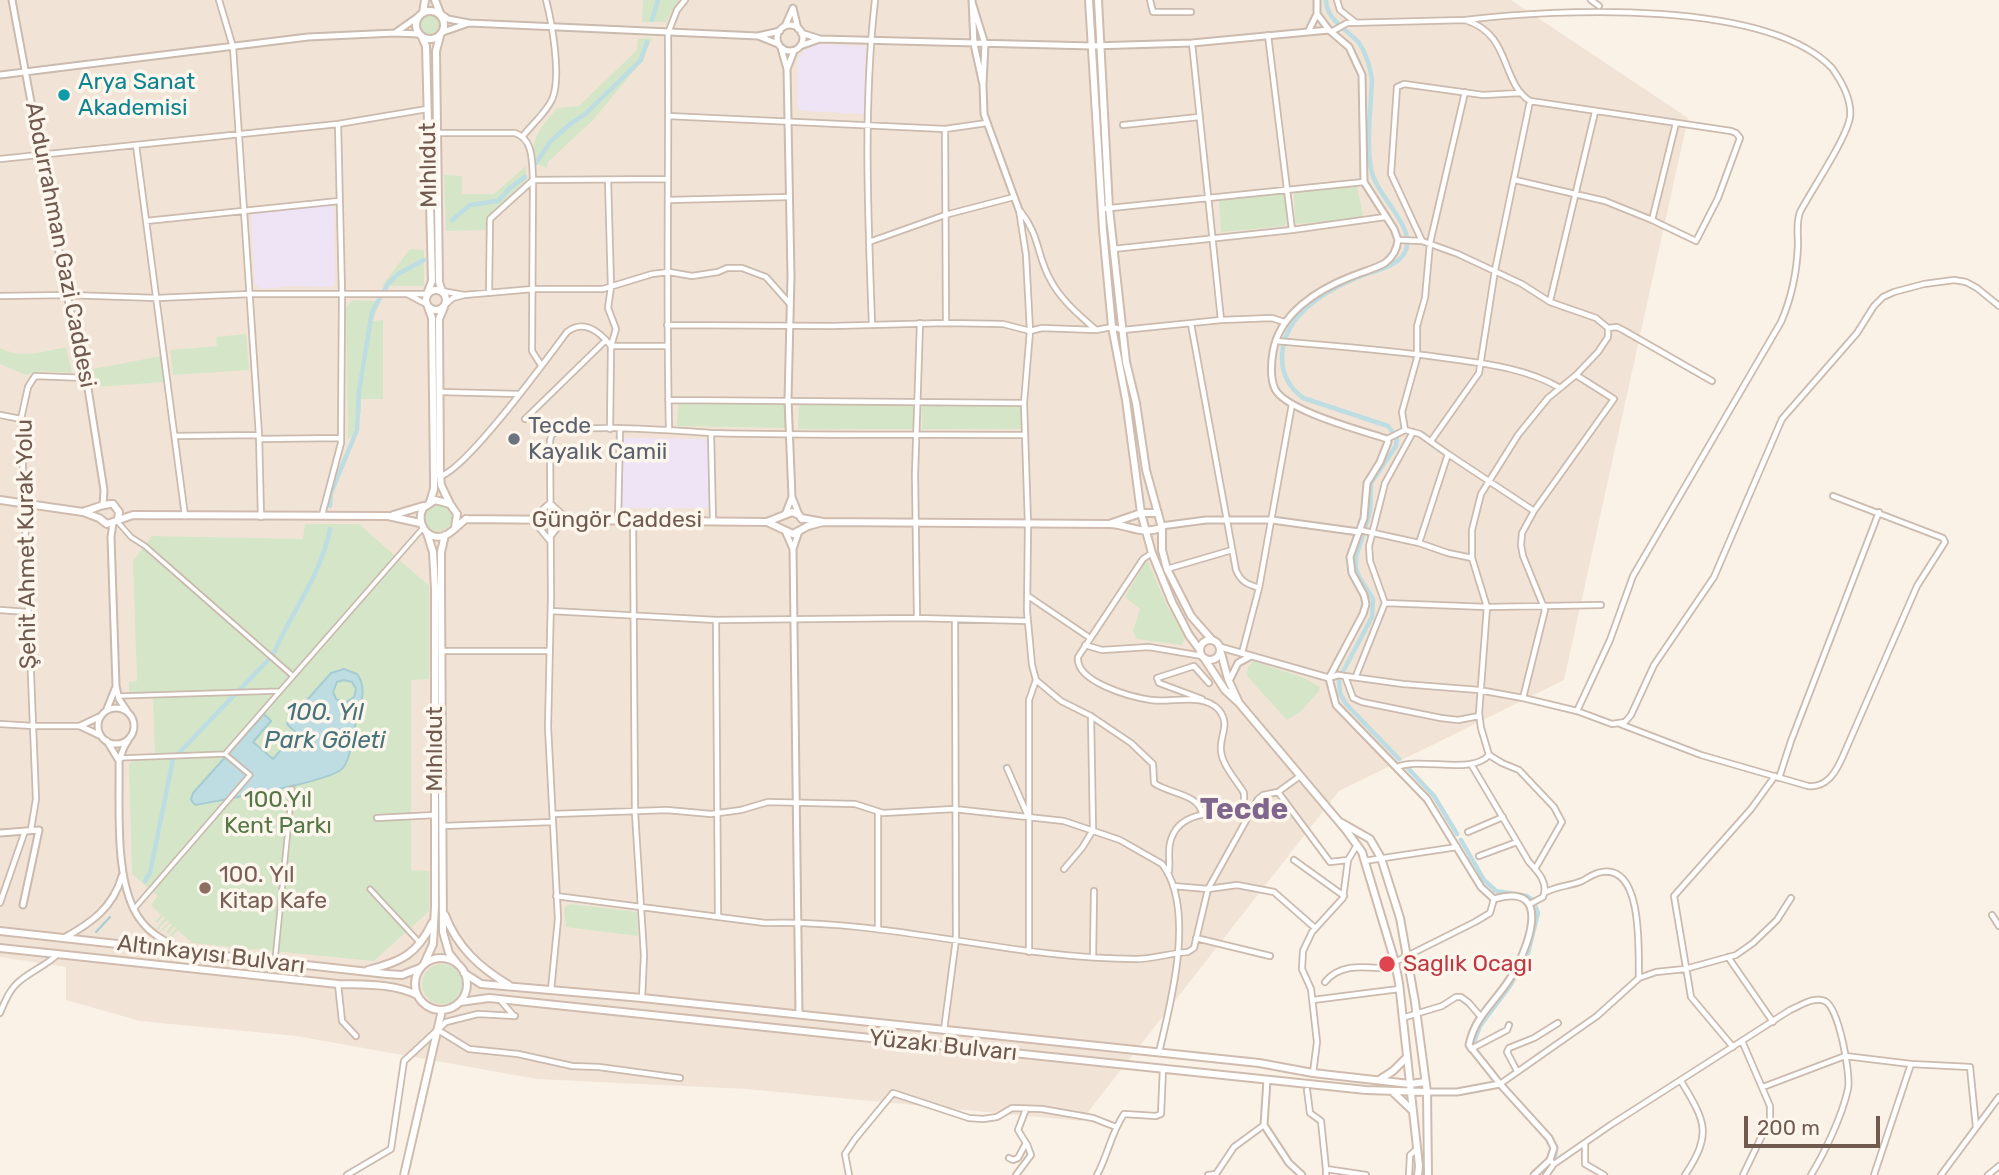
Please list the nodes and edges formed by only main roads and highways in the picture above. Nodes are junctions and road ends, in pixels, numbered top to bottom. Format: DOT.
graph roads {
  1 [pos="425,0"];
  2 [pos="435,0"];
  3 [pos="1089,0"];
  4 [pos="1098,0"];
  5 [pos="440,13"];
  6 [pos="421,14"];
  7 [pos="441,34"];
  8 [pos="421,35"];
  9 [pos="1105,208"];
  10 [pos="442,291"];
  11 [pos="427,294"];
  12 [pos="427,305"];
  13 [pos="445,305"];
  14 [pos="0,500"];
  15 [pos="427,503"];
  16 [pos="102,507"];
  17 [pos="115,507"];
  18 [pos="452,507"];
  19 [pos="83,512"];
  20 [pos="1141,513"];
  21 [pos="1158,513"];
  22 [pos="132,515"];
  23 [pos="388,516"];
  24 [pos="784,516"];
  25 [pos="800,516"];
  26 [pos="466,519"];
  27 [pos="101,520"];
  28 [pos="116,521"];
  29 [pos="767,522"];
  30 [pos="823,522"];
  31 [pos="1108,524"];
  32 [pos="455,527"];
  33 [pos="1161,527"];
  34 [pos="424,528"];
  35 [pos="784,530"];
  36 [pos="800,530"];
  37 [pos="1146,532"];
  38 [pos="446,535"];
  39 [pos="1212,640"];
  40 [pos="1220,650"];
  41 [pos="1202,655"];
  42 [pos="1239,703"];
  43 [pos="1338,820"];
  44 [pos="443,911"];
  45 [pos="435,918"];
  46 [pos="0,931"];
  47 [pos="0,948"];
  48 [pos="457,963"];
  49 [pos="422,966"];
  50 [pos="364,972"];
  51 [pos="464,973"];
  52 [pos="511,986"];
  53 [pos="417,995"];
  54 [pos="460,1002"];
  55 [pos="442,1010"];
  56 [pos="902,1025"];
  57 [pos="901,1042"];
  58 [pos="1407,1058"];
  59 [pos="1379,1080"];
  60 [pos="1425,1082"];
  61 [pos="1410,1084"];
  62 [pos="1392,1092"];
  63 [pos="1411,1093"];
  64 [pos="1427,1093"];
  65 [pos="1413,1111"];
  66 [pos="404,1175"];
  67 [pos="1418,1175"];
  68 [pos="1428,1175"];
  1 -- 6 [label="main road"];
  2 -- 5 [label="main road"];
  3 -- 9 [label="main road"];
  4 -- 9 [label="main road"];
  5 -- 6 [label="main road"];
  5 -- 7 [label="main road"];
  6 -- 8 [label="main road"];
  7 -- 8 [label="main road"];
  7 -- 10 [label="main road, Mıhlıdut"];
  8 -- 11 [label="main road, Mıhlıdut"];
  9 -- 20 [label="main road"];
  9 -- 21 [label="main road"];
  10 -- 11 [label="main road"];
  10 -- 13 [label="main road"];
  11 -- 12 [label="main road"];
  12 -- 13 [label="main road"];
  12 -- 15 [label="main road"];
  13 -- 18 [label="main road"];
  14 -- 19 [label="main road"];
  15 -- 18 [label="main road"];
  15 -- 23 [label="main road"];
  15 -- 34 [label="main road"];
  16 -- 17 [label="main road"];
  16 -- 19 [label="main road"];
  16 -- 27 [label="main road"];
  17 -- 22 [label="main road"];
  17 -- 28 [label="main road"];
  18 -- 26 [label="main road"];
  18 -- 32 [label="main road"];
  19 -- 27 [label="main road"];
  20 -- 21 [label="main road"];
  20 -- 31 [label="main road"];
  20 -- 37 [label="main road"];
  21 -- 33 [label="main road"];
  22 -- 23 [label="main road"];
  22 -- 28 [label="main road"];
  23 -- 34 [label="main road"];
  24 -- 25 [label="main road"];
  24 -- 29 [label="main road"];
  24 -- 35 [label="main road"];
  25 -- 30 [label="main road"];
  25 -- 36 [label="main road"];
  26 -- 29 [label="main road, Güngör Caddesi"];
  26 -- 32 [label="main road"];
  27 -- 28 [label="main road"];
  29 -- 35 [label="main road"];
  30 -- 31 [label="main road"];
  30 -- 36 [label="main road"];
  31 -- 37 [label="main road"];
  32 -- 38 [label="main road"];
  33 -- 37 [label="main road"];
  33 -- 39 [label="main road"];
  34 -- 38 [label="main road"];
  34 -- 45 [label="main road, Mıhlıdut"];
  35 -- 36 [label="main road"];
  37 -- 41 [label="main road"];
  38 -- 44 [label="main road, Mıhlıdut"];
  39 -- 40 [label="main road"];
  39 -- 41 [label="main road"];
  40 -- 41 [label="main road"];
  40 -- 42 [label="main road"];
  41 -- 42 [label="main road"];
  42 -- 43 [label="main road"];
  43 -- 58 [label="main road"];
  43 -- 60 [label="main road"];
  44 -- 48 [label="main road, Mıhlıdut"];
  44 -- 52 [label="main road"];
  45 -- 49 [label="main road, Mıhlıdut"];
  45 -- 50 [label="main road"];
  46 -- 50 [label="main road, Altınkayısı Bulvarı"];
  47 -- 53 [label="main road, Altınkayısı Bulvarı"];
  48 -- 49 [label="main road"];
  48 -- 51 [label="main road"];
  49 -- 50 [label="main road, Altınkayısı Bulvarı"];
  49 -- 53 [label="main road"];
  51 -- 52 [label="main road, Yüzakı Bulvarı"];
  51 -- 54 [label="main road"];
  52 -- 56 [label="main road, Yüzakı Bulvarı"];
  53 -- 55 [label="main road"];
  54 -- 55 [label="main road"];
  54 -- 57 [label="main road, Yüzakı Bulvarı"];
  55 -- 66 [label="main road"];
  56 -- 57 [label="main road"];
  56 -- 59 [label="main road, Yüzakı Bulvarı"];
  57 -- 62 [label="main road, Yüzakı Bulvarı"];
  58 -- 59 [label="main road"];
  58 -- 61 [label="main road"];
  59 -- 61 [label="main road, Yüzakı Bulvarı"];
  60 -- 61 [label="main road, Yüzakı Bulvarı"];
  60 -- 64 [label="main road"];
  61 -- 63 [label="main road"];
  62 -- 63 [label="main road, Yüzakı Bulvarı"];
  62 -- 65 [label="main road"];
  63 -- 64 [label="main road, Yüzakı Bulvarı"];
  63 -- 65 [label="main road"];
  64 -- 68 [label="main road"];
  65 -- 67 [label="main road"];
}
